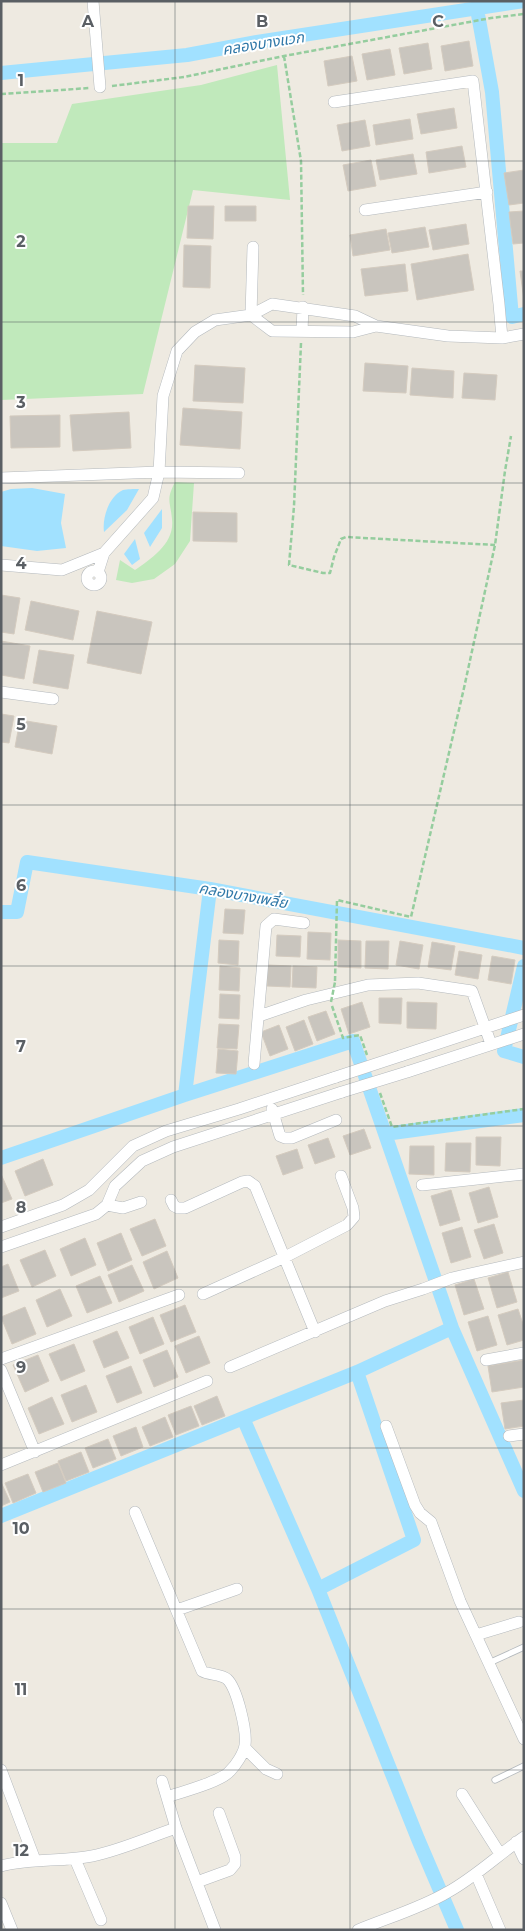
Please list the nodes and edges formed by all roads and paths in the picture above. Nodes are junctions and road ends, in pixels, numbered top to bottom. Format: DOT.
graph roads {
  1 [pos="92,1"];
  2 [pos="524,14"];
  3 [pos="284,56"];
  4 [pos="100,87"];
  5 [pos="1,94"];
  6 [pos="334,102"];
  7 [pos="487,192"];
  8 [pos="365,210"];
  9 [pos="253,247"];
  10 [pos="303,307"];
  11 [pos="251,316"];
  12 [pos="376,326"];
  13 [pos="302,331"];
  14 [pos="524,334"];
  15 [pos="502,338"];
  16 [pos="512,436"];
  17 [pos="159,472"];
  18 [pos="239,473"];
  19 [pos="1,478"];
  20 [pos="495,545"];
  21 [pos="104,554"];
  22 [pos="1,565"];
  23 [pos="62,570"];
  24 [pos="1,692"];
  25 [pos="53,699"];
  26 [pos="304,923"];
  27 [pos="524,1015"];
  28 [pos="259,1016"];
  29 [pos="485,1028"];
  30 [pos="524,1034"];
  31 [pos="496,1043"];
  32 [pos="370,1063"];
  33 [pos="254,1064"];
  34 [pos="379,1090"];
  35 [pos="269,1100"];
  36 [pos="524,1109"];
  37 [pos="274,1114"];
  38 [pos="336,1120"];
  39 [pos="524,1174"];
  40 [pos="341,1176"];
  41 [pos="422,1185"];
  42 [pos="171,1200"];
  43 [pos="141,1202"];
  44 [pos="106,1205"];
  45 [pos="1,1226"];
  46 [pos="1,1247"];
  47 [pos="285,1257"];
  48 [pos="524,1262"];
  49 [pos="204,1294"];
  50 [pos="179,1295"];
  51 [pos="315,1332"];
  52 [pos="524,1353"];
  53 [pos="1,1358"];
  54 [pos="486,1360"];
  55 [pos="230,1366"];
  56 [pos="1,1370"];
  57 [pos="207,1381"];
  58 [pos="386,1426"];
  59 [pos="524,1434"];
  60 [pos="509,1436"];
  61 [pos="35,1452"];
  62 [pos="1,1465"];
  63 [pos="135,1512"];
  64 [pos="237,1589"];
  65 [pos="176,1610"];
  66 [pos="519,1622"];
  67 [pos="476,1635"];
  68 [pos="524,1647"];
  69 [pos="489,1663"];
  70 [pos="524,1740"];
  71 [pos="244,1748"];
  72 [pos="524,1766"];
  73 [pos="1,1770"];
  74 [pos="277,1774"];
  75 [pos="162,1780"];
  76 [pos="495,1780"];
  77 [pos="462,1794"];
  78 [pos="166,1797"];
  79 [pos="219,1812"];
  80 [pos="176,1828"];
  81 [pos="520,1840"];
  82 [pos="500,1854"];
  83 [pos="75,1859"];
  84 [pos="524,1859"];
  85 [pos="35,1860"];
  86 [pos="1,1866"];
  87 [pos="476,1874"];
  88 [pos="196,1882"];
  89 [pos="1,1903"];
  90 [pos="101,1920"];
  91 [pos="12,1930"];
  92 [pos="215,1930"];
  93 [pos="358,1930"];
  94 [pos="500,1930"];
  1 -- 4 [label="street"];
  2 -- 3 [label="path"];
  3 -- 4 [label="path"];
  3 -- 10 [label="path"];
  4 -- 5 [label="path"];
  6 -- 7 [label="street"];
  7 -- 8 [label="street"];
  7 -- 15 [label="street"];
  9 -- 11 [label="street"];
  10 -- 11 [label="street"];
  10 -- 12 [label="street"];
  10 -- 13 [label="street"];
  11 -- 13 [label="street"];
  11 -- 17 [label="street"];
  12 -- 13 [label="street"];
  12 -- 15 [label="street"];
  13 -- 20 [label="path"];
  14 -- 15 [label="street"];
  16 -- 20 [label="path"];
  17 -- 18 [label="street"];
  17 -- 19 [label="street"];
  17 -- 21 [label="street"];
  20 -- 32 [label="path, bridge"];
  21 -- 23 [label="street"];
  21 -- 23 [label="street"];
  22 -- 23 [label="street"];
  24 -- 25 [label="street"];
  26 -- 28 [label="street"];
  27 -- 29 [label="street"];
  28 -- 29 [label="street"];
  28 -- 33 [label="street"];
  29 -- 31 [label="street"];
  29 -- 35 [label="street, bridge"];
  30 -- 31 [label="street"];
  31 -- 37 [label="street, bridge"];
  34 -- 36 [label="path"];
  35 -- 37 [label="street"];
  35 -- 45 [label="street"];
  37 -- 38 [label="street"];
  37 -- 44 [label="street"];
  39 -- 41 [label="street"];
  40 -- 47 [label="street"];
  42 -- 47 [label="street"];
  43 -- 44 [label="street"];
  44 -- 46 [label="street"];
  47 -- 49 [label="street"];
  47 -- 51 [label="street"];
  48 -- 51 [label="street"];
  50 -- 53 [label="street"];
  51 -- 55 [label="street"];
  52 -- 54 [label="street"];
  56 -- 61 [label="street"];
  57 -- 61 [label="street"];
  58 -- 67 [label="street"];
  59 -- 60 [label="street"];
  61 -- 62 [label="street"];
  63 -- 65 [label="street"];
  64 -- 65 [label="street"];
  65 -- 71 [label="street"];
  66 -- 67 [label="street"];
  67 -- 69 [label="street"];
  68 -- 69 [label="lane"];
  69 -- 70 [label="street"];
  71 -- 74 [label="street"];
  71 -- 78 [label="street"];
  72 -- 76 [label="lane"];
  73 -- 85 [label="street"];
  75 -- 78 [label="street"];
  77 -- 82 [label="street"];
  78 -- 80 [label="street"];
  79 -- 88 [label="street"];
  80 -- 83 [label="street"];
  80 -- 88 [label="street"];
  81 -- 82 [label="street"];
  81 -- 84 [label="street"];
  82 -- 87 [label="street"];
  83 -- 85 [label="street"];
  83 -- 90 [label="street"];
  85 -- 86 [label="street"];
  87 -- 93 [label="street"];
  87 -- 94 [label="street"];
  88 -- 92 [label="street"];
  89 -- 91 [label="street"];
}
